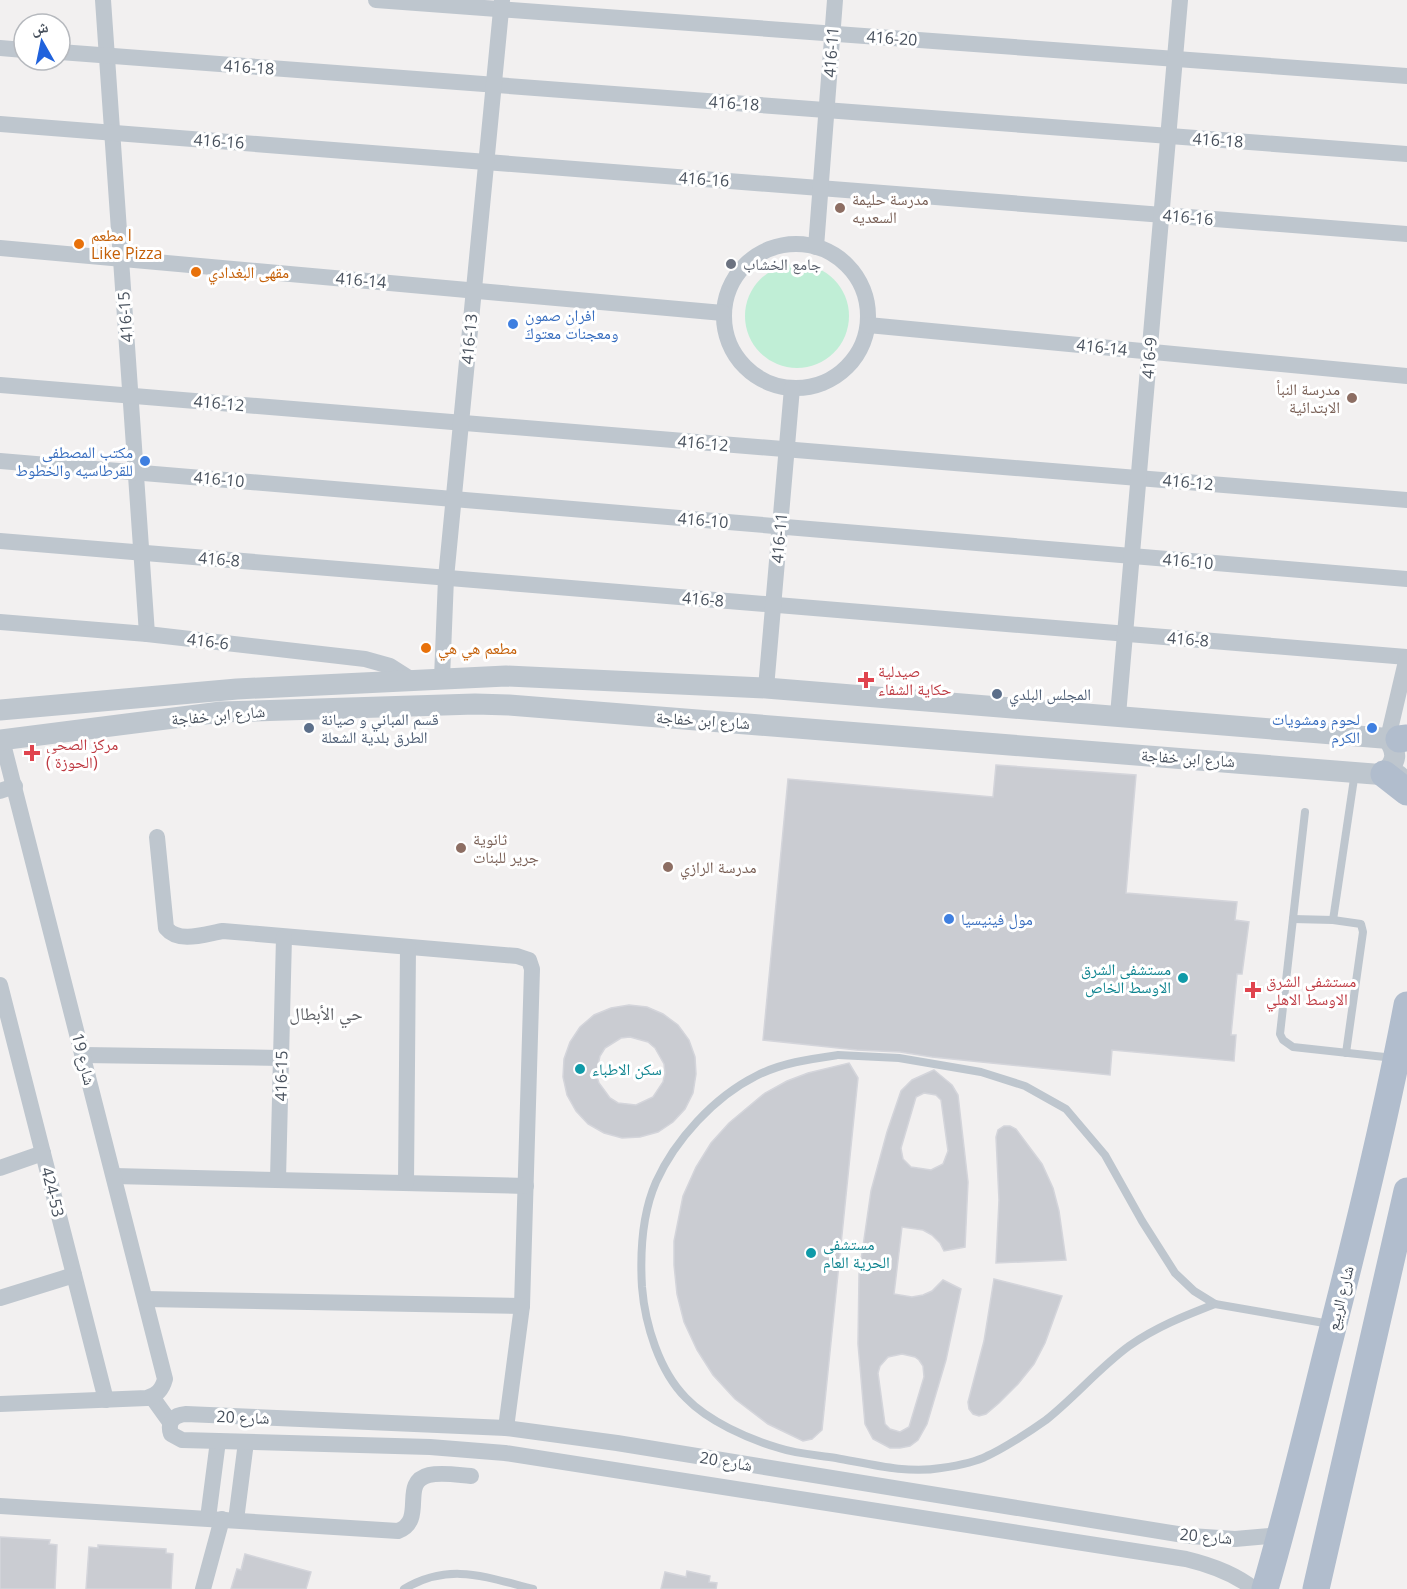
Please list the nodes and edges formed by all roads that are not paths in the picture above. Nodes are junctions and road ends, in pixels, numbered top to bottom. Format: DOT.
graph roads {
  1 [pos="103,0"];
  2 [pos="376,0"];
  3 [pos="835,0"];
  4 [pos="1180,0"];
  5 [pos="501,4"];
  6 [pos="832,33"];
  7 [pos="72,53"];
  8 [pos="107,56"];
  9 [pos="1175,59"];
  10 [pos="1407,76"];
  11 [pos="494,85"];
  12 [pos="826,110"];
  13 [pos="0,124"];
  14 [pos="112,133"];
  15 [pos="1168,136"];
  16 [pos="1407,154"];
  17 [pos="486,162"];
  18 [pos="820,188"];
  19 [pos="1161,215"];
  20 [pos="1407,234"];
  21 [pos="816,247"];
  22 [pos="0,248"];
  23 [pos="121,259"];
  24 [pos="474,290"];
  25 [pos="723,312"];
  26 [pos="868,325"];
  27 [pos="1150,352"];
  28 [pos="1407,376"];
  29 [pos="0,385"];
  30 [pos="792,388"];
  31 [pos="130,396"];
  32 [pos="461,423"];
  33 [pos="787,450"];
  34 [pos="0,461"];
  35 [pos="136,472"];
  36 [pos="1139,478"];
  37 [pos="454,499"];
  38 [pos="1407,500"];
  39 [pos="780,527"];
  40 [pos="0,542"];
  41 [pos="141,553"];
  42 [pos="1132,556"];
  43 [pos="446,578"];
  44 [pos="1407,579"];
  45 [pos="773,605"];
  46 [pos="0,622"];
  47 [pos="147,634"];
  48 [pos="1125,634"];
  49 [pos="1407,657"];
  50 [pos="442,678"];
  51 [pos="412,680"];
  52 [pos="766,687"];
  53 [pos="414,706"];
  54 [pos="0,710"];
  55 [pos="1118,715"];
  56 [pos="1400,739"];
  57 [pos="1,740"];
  58 [pos="1355,771"];
  59 [pos="1395,775"];
  60 [pos="7,789"];
  61 [pos="1407,792"];
  62 [pos="1305,812"];
  63 [pos="157,837"];
  64 [pos="1293,919"];
  65 [pos="1333,920"];
  66 [pos="284,937"];
  67 [pos="408,947"];
  68 [pos="0,985"];
  69 [pos="1407,1005"];
  70 [pos="7,1038"];
  71 [pos="1346,1053"];
  72 [pos="83,1055"];
  73 [pos="281,1058"];
  74 [pos="1397,1058"];
  75 [pos="43,1153"];
  76 [pos="0,1168"];
  77 [pos="114,1176"];
  78 [pos="278,1179"];
  79 [pos="406,1183"];
  80 [pos="526,1186"];
  81 [pos="1407,1191"];
  82 [pos="74,1275"];
  83 [pos="0,1298"];
  84 [pos="145,1299"];
  85 [pos="1215,1304"];
  86 [pos="522,1306"];
  87 [pos="1334,1325"];
  88 [pos="152,1396"];
  89 [pos="106,1400"];
  90 [pos="0,1404"];
  91 [pos="170,1422"];
  92 [pos="506,1428"];
  93 [pos="218,1441"];
  94 [pos="246,1442"];
  95 [pos="768,1467"];
  96 [pos="471,1476"];
  97 [pos="764,1492"];
  98 [pos="0,1506"];
  99 [pos="222,1519"];
  100 [pos="1281,1535"];
  101 [pos="203,1589"];
  102 [pos="404,1589"];
  103 [pos="533,1589"];
  104 [pos="1254,1589"];
  105 [pos="1264,1589"];
  106 [pos="1316,1589"];
  1 -- 8 [label="street, 416-15"];
  2 -- 5 [label="street, 416-20"];
  3 -- 6 [label="street, 416-11"];
  4 -- 9 [label="street, 416-9"];
  5 -- 6 [label="street, 416-20"];
  5 -- 11 [label="street, 416-13"];
  6 -- 9 [label="street, 416-20"];
  6 -- 12 [label="street, 416-11"];
  7 -- 8 [label="street, 416-18"];
  8 -- 11 [label="street, 416-18"];
  8 -- 14 [label="street, 416-15"];
  9 -- 10 [label="street, 416-20"];
  9 -- 15 [label="street, 416-9"];
  11 -- 12 [label="street, 416-18"];
  11 -- 17 [label="street, 416-13"];
  12 -- 15 [label="street, 416-18"];
  12 -- 18 [label="street, 416-11"];
  13 -- 14 [label="street, 416-16"];
  14 -- 17 [label="street, 416-16"];
  14 -- 23 [label="street, 416-15"];
  15 -- 16 [label="street, 416-18"];
  15 -- 19 [label="street, 416-9"];
  17 -- 18 [label="street, 416-16"];
  17 -- 24 [label="street, 416-13"];
  18 -- 19 [label="street, 416-16"];
  18 -- 21 [label="street, 416-11"];
  19 -- 20 [label="street, 416-16"];
  19 -- 27 [label="street, 416-9"];
  21 -- 25 [label="street"];
  21 -- 26 [label="street"];
  22 -- 23 [label="street, 416-14"];
  23 -- 24 [label="street, 416-14"];
  23 -- 31 [label="street, 416-15"];
  24 -- 25 [label="street, 416-14"];
  24 -- 32 [label="street, 416-13"];
  25 -- 30 [label="street"];
  26 -- 27 [label="street, 416-14"];
  26 -- 30 [label="street"];
  27 -- 28 [label="street, 416-14"];
  27 -- 36 [label="street, 416-9"];
  29 -- 31 [label="street, 416-12"];
  30 -- 33 [label="street, 416-11"];
  31 -- 32 [label="street, 416-12"];
  31 -- 35 [label="street, 416-15"];
  32 -- 33 [label="street, 416-12"];
  32 -- 37 [label="street, 416-13"];
  33 -- 36 [label="street, 416-12"];
  33 -- 39 [label="street, 416-11"];
  34 -- 35 [label="street, 416-10"];
  35 -- 37 [label="street, 416-10"];
  35 -- 41 [label="street, 416-15"];
  36 -- 38 [label="street, 416-12"];
  36 -- 42 [label="street, 416-9"];
  37 -- 39 [label="street, 416-10"];
  37 -- 43 [label="street, 416-13"];
  39 -- 42 [label="street, 416-10"];
  39 -- 45 [label="street, 416-11"];
  40 -- 41 [label="street, 416-8"];
  41 -- 43 [label="street, 416-8"];
  41 -- 47 [label="street, 416-15"];
  42 -- 44 [label="street, 416-10"];
  42 -- 48 [label="street, 416-9"];
  43 -- 45 [label="street, 416-8"];
  43 -- 50 [label="street, 416-13"];
  45 -- 48 [label="street, 416-8"];
  45 -- 52 [label="street, 416-11"];
  46 -- 47 [label="street, 416-6"];
  47 -- 51 [label="street, 416-6"];
  48 -- 49 [label="street, 416-8"];
  48 -- 55 [label="street, 416-9"];
  49 -- 56 [label="street"];
  50 -- 51 [label="street, شارع ابن خفاجة"];
  50 -- 52 [label="street, شارع ابن خفاجة"];
  51 -- 53 [label="street"];
  51 -- 54 [label="street, شارع ابن خفاجة"];
  52 -- 55 [label="street, شارع ابن خفاجة"];
  53 -- 57 [label="street, شارع ابن خفاجة"];
  53 -- 58 [label="street, شارع ابن خفاجة"];
  55 -- 56 [label="street, شارع ابن خفاجة"];
  56 -- 59 [label="street"];
  57 -- 60 [label="street, شارع 19"];
  58 -- 59 [label="street, شارع ابن خفاجة"];
  58 -- 65 [label="lane"];
  59 -- 61 [label="main road"];
  60 -- 72 [label="street, شارع 19"];
  62 -- 64 [label="lane"];
  63 -- 66 [label="street"];
  64 -- 65 [label="lane"];
  64 -- 71 [label="lane"];
  65 -- 71 [label="lane"];
  66 -- 67 [label="street"];
  66 -- 73 [label="street, 416-15"];
  67 -- 79 [label="street"];
  67 -- 80 [label="street"];
  68 -- 70 [label="street, 424-53"];
  69 -- 74 [label="main road, شارع الربيع"];
  70 -- 75 [label="street, 424-53"];
  71 -- 74 [label="lane"];
  72 -- 73 [label="street"];
  72 -- 77 [label="street, شارع 19"];
  73 -- 78 [label="street, 416-15"];
  74 -- 87 [label="main road, شارع الربيع"];
  75 -- 76 [label="street"];
  75 -- 82 [label="street, 424-53"];
  77 -- 78 [label="street"];
  77 -- 84 [label="street, شارع 19"];
  78 -- 79 [label="street"];
  79 -- 80 [label="street"];
  80 -- 86 [label="street"];
  81 -- 106 [label="main road"];
  82 -- 83 [label="street"];
  82 -- 89 [label="street, 424-53"];
  84 -- 86 [label="street"];
  84 -- 88 [label="street, شارع 19"];
  85 -- 85 [label="lane"];
  85 -- 87 [label="lane"];
  86 -- 92 [label="street"];
  87 -- 100 [label="main road, شارع الربيع"];
  88 -- 89 [label="street"];
  88 -- 91 [label="street, شارع 20"];
  89 -- 90 [label="street"];
  91 -- 92 [label="street, شارع 20"];
  91 -- 93 [label="street, شارع 20"];
  92 -- 95 [label="street, شارع 20"];
  93 -- 94 [label="street, شارع 20"];
  93 -- 99 [label="street"];
  94 -- 97 [label="street, شارع 20"];
  94 -- 99 [label="street"];
  95 -- 97 [label="street"];
  95 -- 100 [label="street, شارع 20"];
  96 -- 99 [label="street"];
  97 -- 104 [label="street, شارع 20"];
  98 -- 99 [label="street"];
  99 -- 101 [label="street"];
  100 -- 105 [label="main road, شارع الربيع"];
  102 -- 103 [label="lane"];
}
